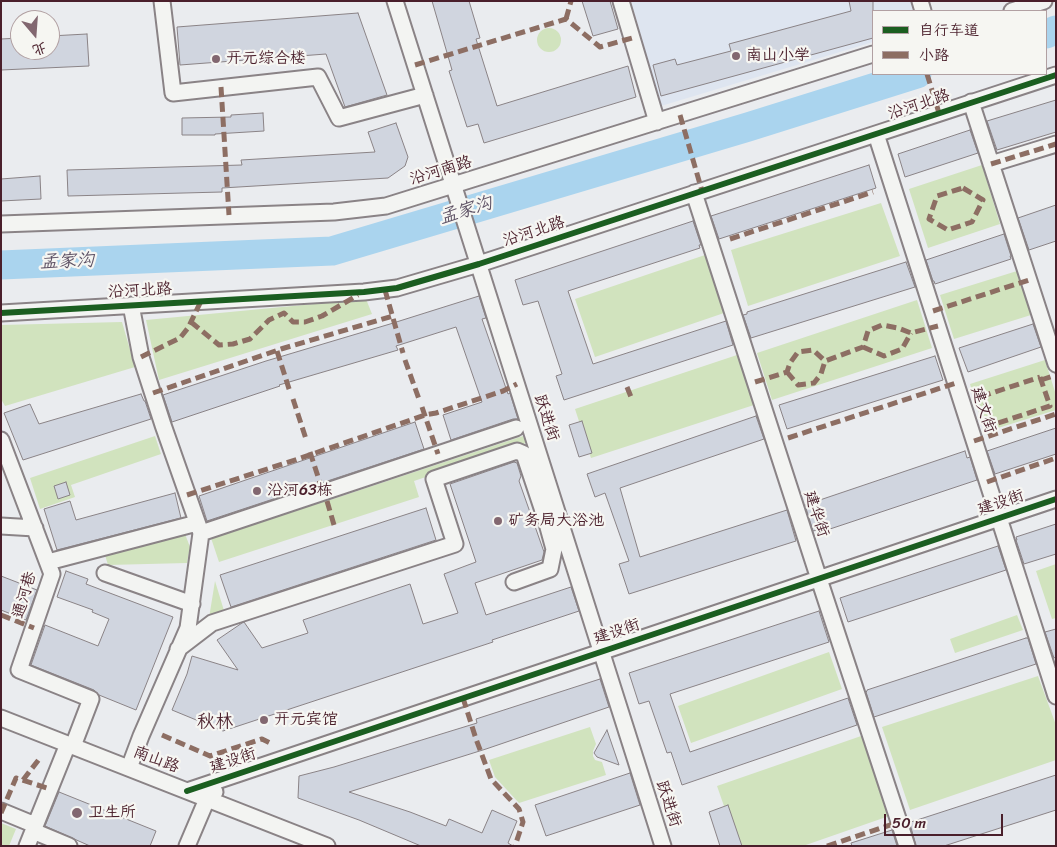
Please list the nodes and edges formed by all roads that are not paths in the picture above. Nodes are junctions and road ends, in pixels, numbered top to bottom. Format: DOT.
graph roads {
  1 [pos="162,1"];
  2 [pos="395,1"];
  3 [pos="621,1"];
  4 [pos="1044,1"];
  5 [pos="1015,10"];
  6 [pos="872,54"];
  7 [pos="1056,75"];
  8 [pos="425,95"];
  9 [pos="971,102"];
  10 [pos="656,122"];
  11 [pos="876,134"];
  12 [pos="1056,144"];
  13 [pos="991,164"];
  14 [pos="455,190"];
  15 [pos="694,194"];
  16 [pos="1,224"];
  17 [pos="478,264"];
  18 [pos="130,305"];
  19 [pos="1,313"];
  20 [pos="1056,364"];
  21 [pos="516,428"];
  22 [pos="1,440"];
  23 [pos="1056,499"];
  24 [pos="552,518"];
  25 [pos="999,518"];
  26 [pos="1,526"];
  27 [pos="35,528"];
  28 [pos="199,528"];
  29 [pos="50,568"];
  30 [pos="105,573"];
  31 [pos="819,579"];
  32 [pos="514,582"];
  33 [pos="192,604"];
  34 [pos="178,649"];
  35 [pos="602,652"];
  36 [pos="1056,696"];
  37 [pos="1,718"];
  38 [pos="71,745"];
  39 [pos="129,768"];
  40 [pos="237,775"];
  41 [pos="187,791"];
  42 [pos="207,799"];
  43 [pos="1,811"];
  44 [pos="34,828"];
  45 [pos="321,845"];
  46 [pos="27,846"];
  47 [pos="69,846"];
  48 [pos="187,846"];
  49 [pos="663,846"];
  50 [pos="907,846"];
  1 -- 8 [label="street"];
  2 -- 8 [label="street, 跃进街"];
  3 -- 10 [label="street"];
  4 -- 5 [label="street"];
  6 -- 10 [label="street, 沿河南路"];
  7 -- 9 [label="street, 沿河北路"];
  8 -- 14 [label="street, 跃进街"];
  9 -- 11 [label="street, 沿河北路"];
  9 -- 13 [label="street"];
  10 -- 14 [label="street, 沿河南路"];
  11 -- 15 [label="street, 沿河北路"];
  11 -- 25 [label="street, 建文街"];
  12 -- 13 [label="street"];
  13 -- 20 [label="street"];
  14 -- 16 [label="street, 沿河南路"];
  14 -- 17 [label="street, 跃进街"];
  15 -- 17 [label="street, 沿河北路"];
  15 -- 31 [label="street, 建华街"];
  17 -- 18 [label="street, 沿河北路"];
  17 -- 24 [label="street, 跃进街"];
  18 -- 19 [label="street, 沿河北路"];
  18 -- 28 [label="street"];
  21 -- 28 [label="street"];
  22 -- 27 [label="street, 通河巷"];
  23 -- 25 [label="street, 建设街"];
  24 -- 32 [label="street"];
  24 -- 34 [label="street"];
  24 -- 35 [label="street, 跃进街"];
  25 -- 31 [label="street, 建设街"];
  25 -- 36 [label="street, 建文街"];
  26 -- 27 [label="street"];
  27 -- 29 [label="street, 通河巷"];
  28 -- 29 [label="street"];
  28 -- 33 [label="street"];
  29 -- 38 [label="street, 通河巷"];
  30 -- 33 [label="street"];
  31 -- 35 [label="street, 建设街"];
  31 -- 50 [label="street, 建华街"];
  33 -- 34 [label="street"];
  34 -- 39 [label="street"];
  35 -- 40 [label="street, 建设街"];
  35 -- 49 [label="street, 跃进街"];
  37 -- 38 [label="street, 南山路"];
  38 -- 39 [label="street, 南山路"];
  38 -- 44 [label="street"];
  39 -- 41 [label="street, 南山路"];
  40 -- 41 [label="street, 建设街"];
  40 -- 42 [label="street"];
  41 -- 42 [label="street, 南山路"];
  42 -- 45 [label="street, 南山路"];
  42 -- 48 [label="street"];
  43 -- 44 [label="street"];
  44 -- 46 [label="street"];
  44 -- 47 [label="street"];
}
